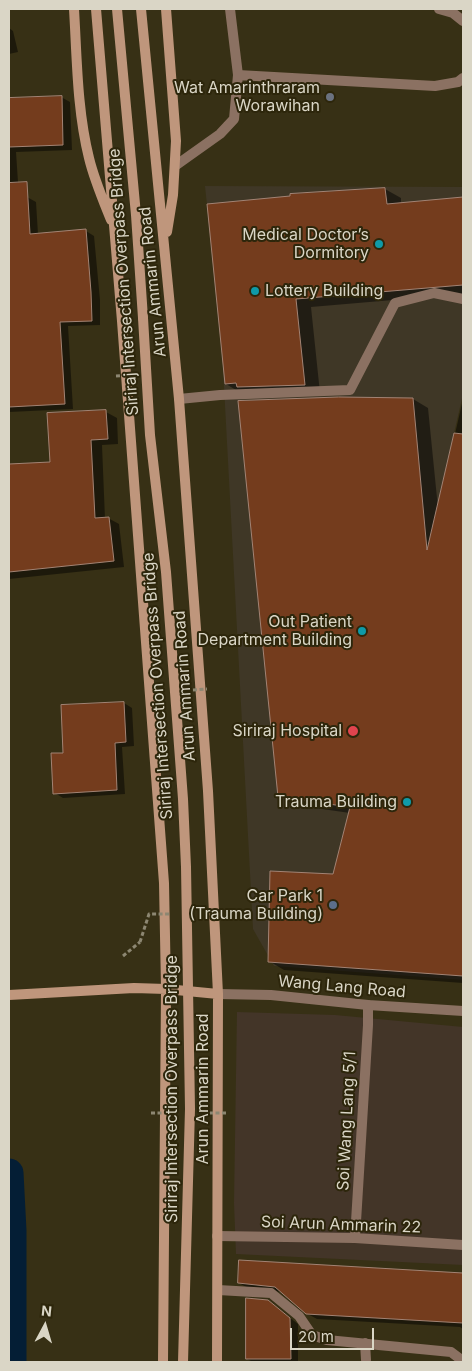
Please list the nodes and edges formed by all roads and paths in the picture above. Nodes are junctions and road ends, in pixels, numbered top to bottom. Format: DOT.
graph roads {
  1 [pos="74,9"];
  2 [pos="96,9"];
  3 [pos="118,9"];
  4 [pos="141,9"];
  5 [pos="166,9"];
  6 [pos="230,9"];
  7 [pos="439,9"];
  8 [pos="463,21"];
  9 [pos="238,75"];
  10 [pos="463,78"];
  11 [pos="175,166"];
  12 [pos="115,230"];
  13 [pos="165,245"];
  14 [pos="463,299"];
  15 [pos="179,399"];
  16 [pos="176,914"];
  17 [pos="123,956"];
  18 [pos="166,989"];
  19 [pos="218,994"];
  20 [pos="9,995"];
  21 [pos="368,1005"];
  22 [pos="463,1011"];
  23 [pos="217,1236"];
  24 [pos="355,1238"];
  25 [pos="463,1245"];
  26 [pos="218,1290"];
  27 [pos="365,1344"];
  28 [pos="366,1360"];
  29 [pos="463,1361"];
  30 [pos="163,1362"];
  31 [pos="183,1362"];
  32 [pos="217,1362"];
  1 -- 12 [label="main road"];
  2 -- 12 [label="main road, Arun Ammarin Road"];
  3 -- 31 [label="main road, Siriraj Intersection Overpass Bridge, bridge"];
  4 -- 13 [label="main road, Arun Ammarin Road"];
  5 -- 11 [label="main road"];
  6 -- 9 [label="street"];
  7 -- 8 [label="street"];
  9 -- 10 [label="street"];
  9 -- 11 [label="street"];
  11 -- 13 [label="main road"];
  12 -- 18 [label="main road, Arun Ammarin Road"];
  13 -- 15 [label="main road, Arun Ammarin Road"];
  14 -- 15 [label="street"];
  15 -- 19 [label="main road, Arun Ammarin Road"];
  16 -- 17 [label="path, bridge"];
  18 -- 19 [label="main road"];
  18 -- 20 [label="main road"];
  18 -- 30 [label="main road, Arun Ammarin Road"];
  19 -- 21 [label="street, Wang Lang Road"];
  19 -- 23 [label="main road, Arun Ammarin Road"];
  21 -- 22 [label="street, Wang Lang Road"];
  21 -- 24 [label="street, Soi Wang Lang 5/1"];
  23 -- 24 [label="street, Soi Arun Ammarin 22"];
  23 -- 26 [label="main road, Arun Ammarin Road"];
  24 -- 25 [label="street, Soi Arun Ammarin 22"];
  26 -- 27 [label="street"];
  26 -- 32 [label="main road, Arun Ammarin Road"];
  27 -- 28 [label="street"];
  27 -- 29 [label="street"];
}
